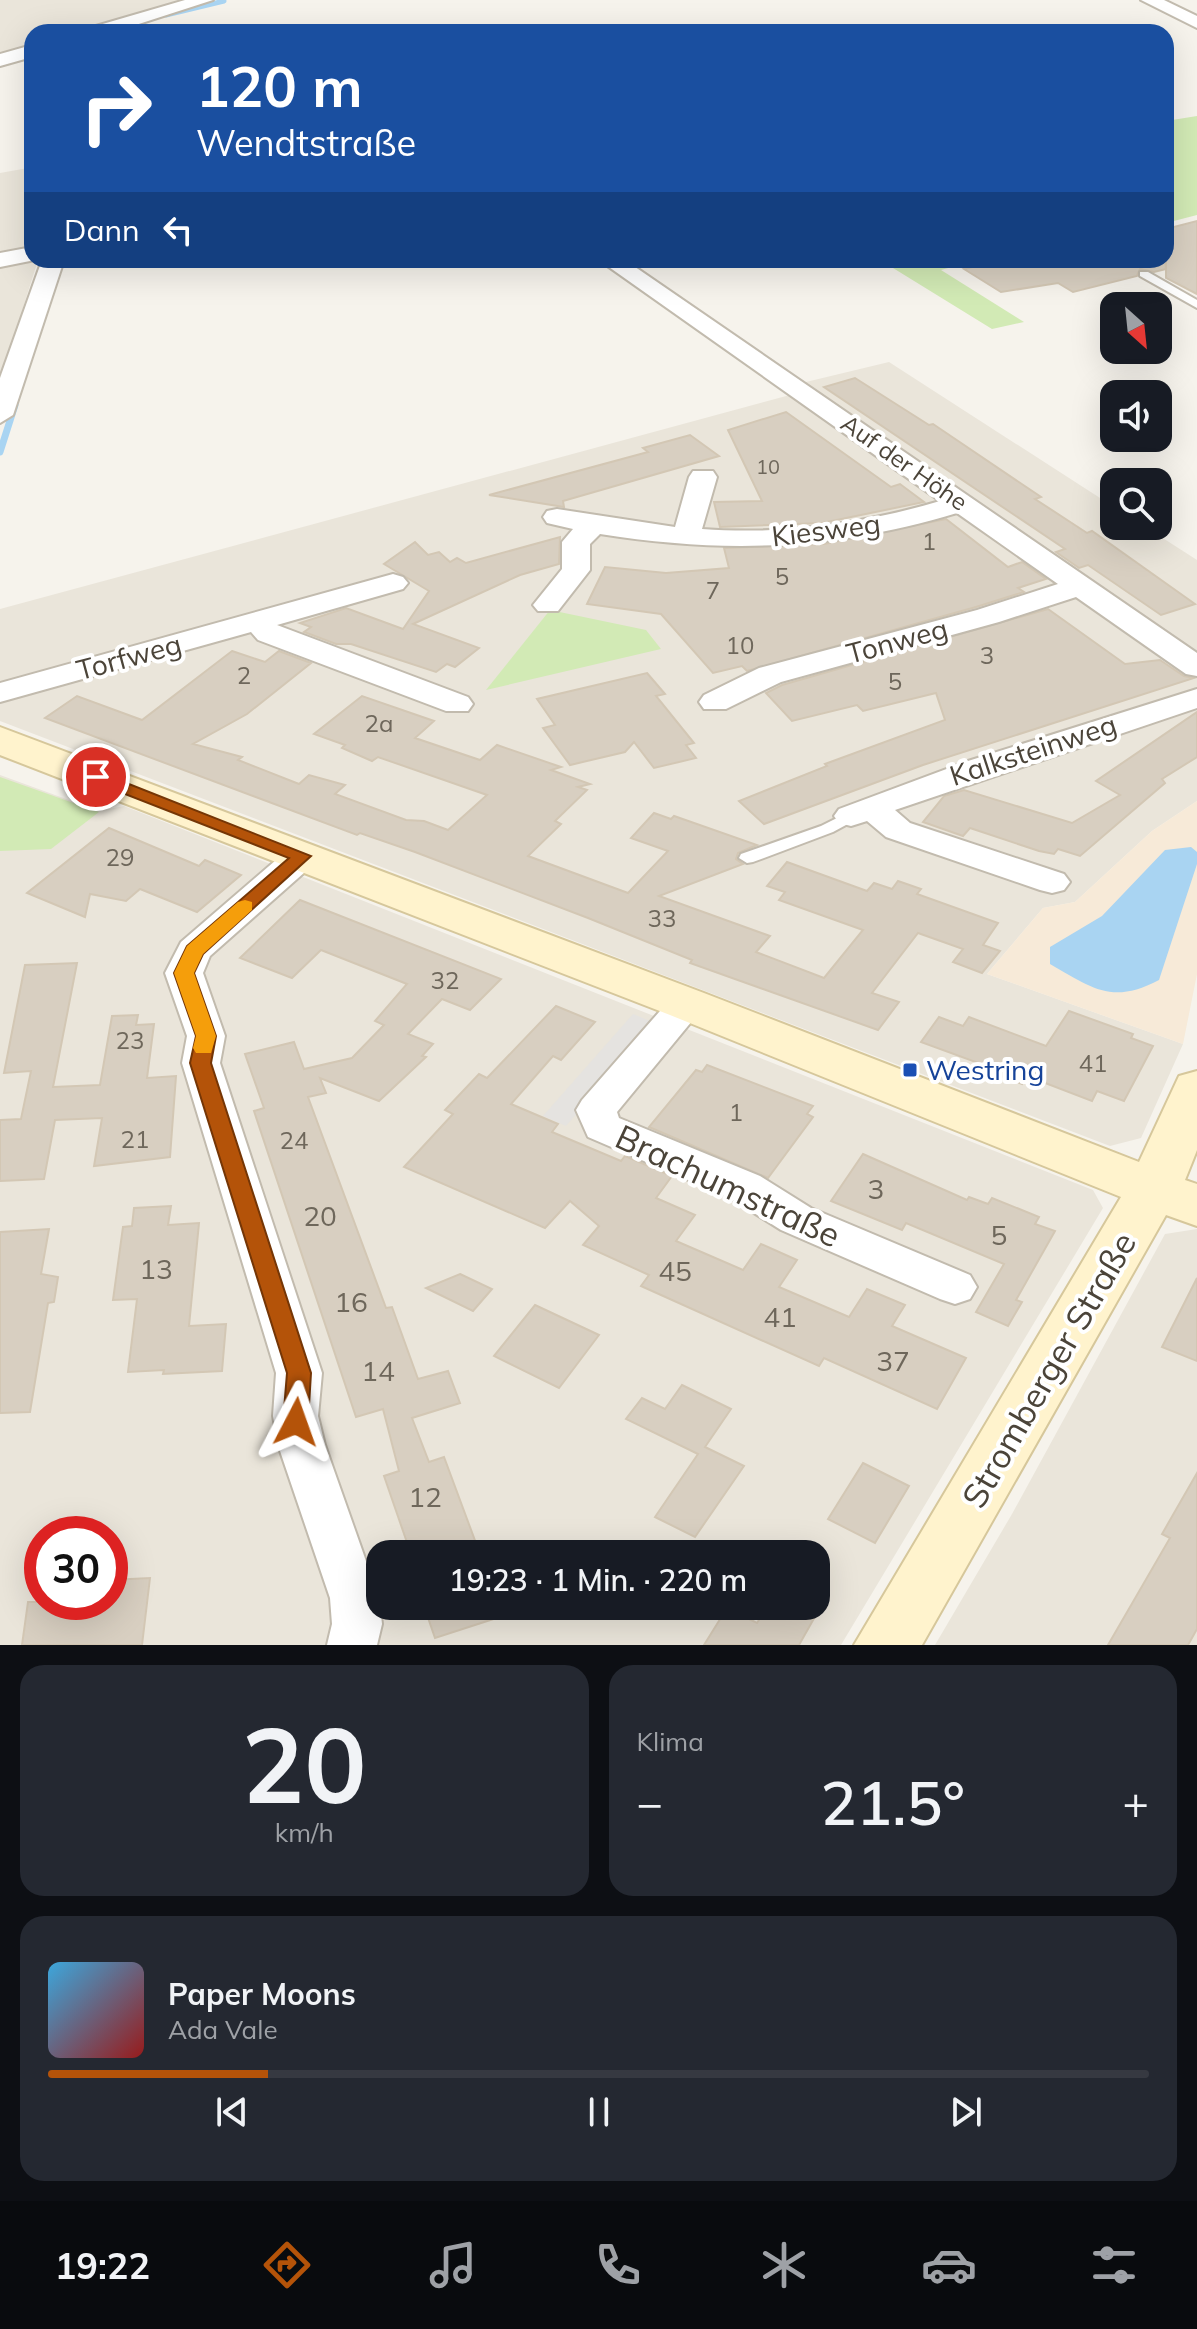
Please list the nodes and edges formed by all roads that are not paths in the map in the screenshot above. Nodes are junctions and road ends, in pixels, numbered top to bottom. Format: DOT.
graph roads {
  1 [pos="204,0"];
  2 [pos="1150,0"];
  3 [pos="1197,23"];
  4 [pos="122,24"];
  5 [pos="24,53"];
  6 [pos="0,60"];
  7 [pos="24,256"];
  8 [pos="0,260"];
  9 [pos="50,268"];
  10 [pos="622,268"];
  11 [pos="1144,274"];
  12 [pos="1197,305"];
  13 [pos="0,415"];
  14 [pos="703,477"];
  15 [pos="963,503"];
  16 [pos="557,517"];
  17 [pos="593,525"];
  18 [pos="686,537"];
  19 [pos="393,583"];
  20 [pos="1083,585"];
  21 [pos="548,605"];
  22 [pos="258,621"];
  23 [pos="1197,667"];
  24 [pos="0,693"];
  25 [pos="1197,698"];
  26 [pos="715,702"];
  27 [pos="457,704"];
  28 [pos="0,740"];
  29 [pos="862,812"];
  30 [pos="302,856"];
  31 [pos="747,858"];
  32 [pos="1052,882"];
  33 [pos="687,1004"];
  34 [pos="1197,1089"];
  35 [pos="1176,1197"];
  36 [pos="955,1287"];
  37 [pos="352,1645"];
  38 [pos="887,1645"];
  1 -- 4 [label="street"];
  2 -- 3 [label="street"];
  5 -- 6 [label="street"];
  7 -- 8 [label="street"];
  9 -- 13 [label="street"];
  10 -- 15 [label="street, Auf der Höhe"];
  11 -- 12 [label="lane"];
  14 -- 18 [label="street"];
  15 -- 18 [label="street, Kiesweg"];
  15 -- 20 [label="street, Auf der Höhe"];
  16 -- 17 [label="street, Kiesweg"];
  17 -- 18 [label="street, Kiesweg"];
  17 -- 21 [label="street"];
  19 -- 22 [label="street, Torfweg"];
  20 -- 23 [label="street, Auf der Höhe"];
  20 -- 26 [label="street, Tonweg"];
  22 -- 24 [label="street, Torfweg"];
  22 -- 27 [label="street"];
  25 -- 29 [label="street, Kalksteinweg"];
  28 -- 30 [label="main road"];
  29 -- 31 [label="lane"];
  29 -- 32 [label="street"];
  30 -- 33 [label="main road"];
  30 -- 37 [label="street"];
  33 -- 35 [label="main road"];
  33 -- 36 [label="street, Brachumstraße"];
  34 -- 35 [label="main road, Stromberger Straße"];
  35 -- 38 [label="main road, Stromberger Straße"];
}
